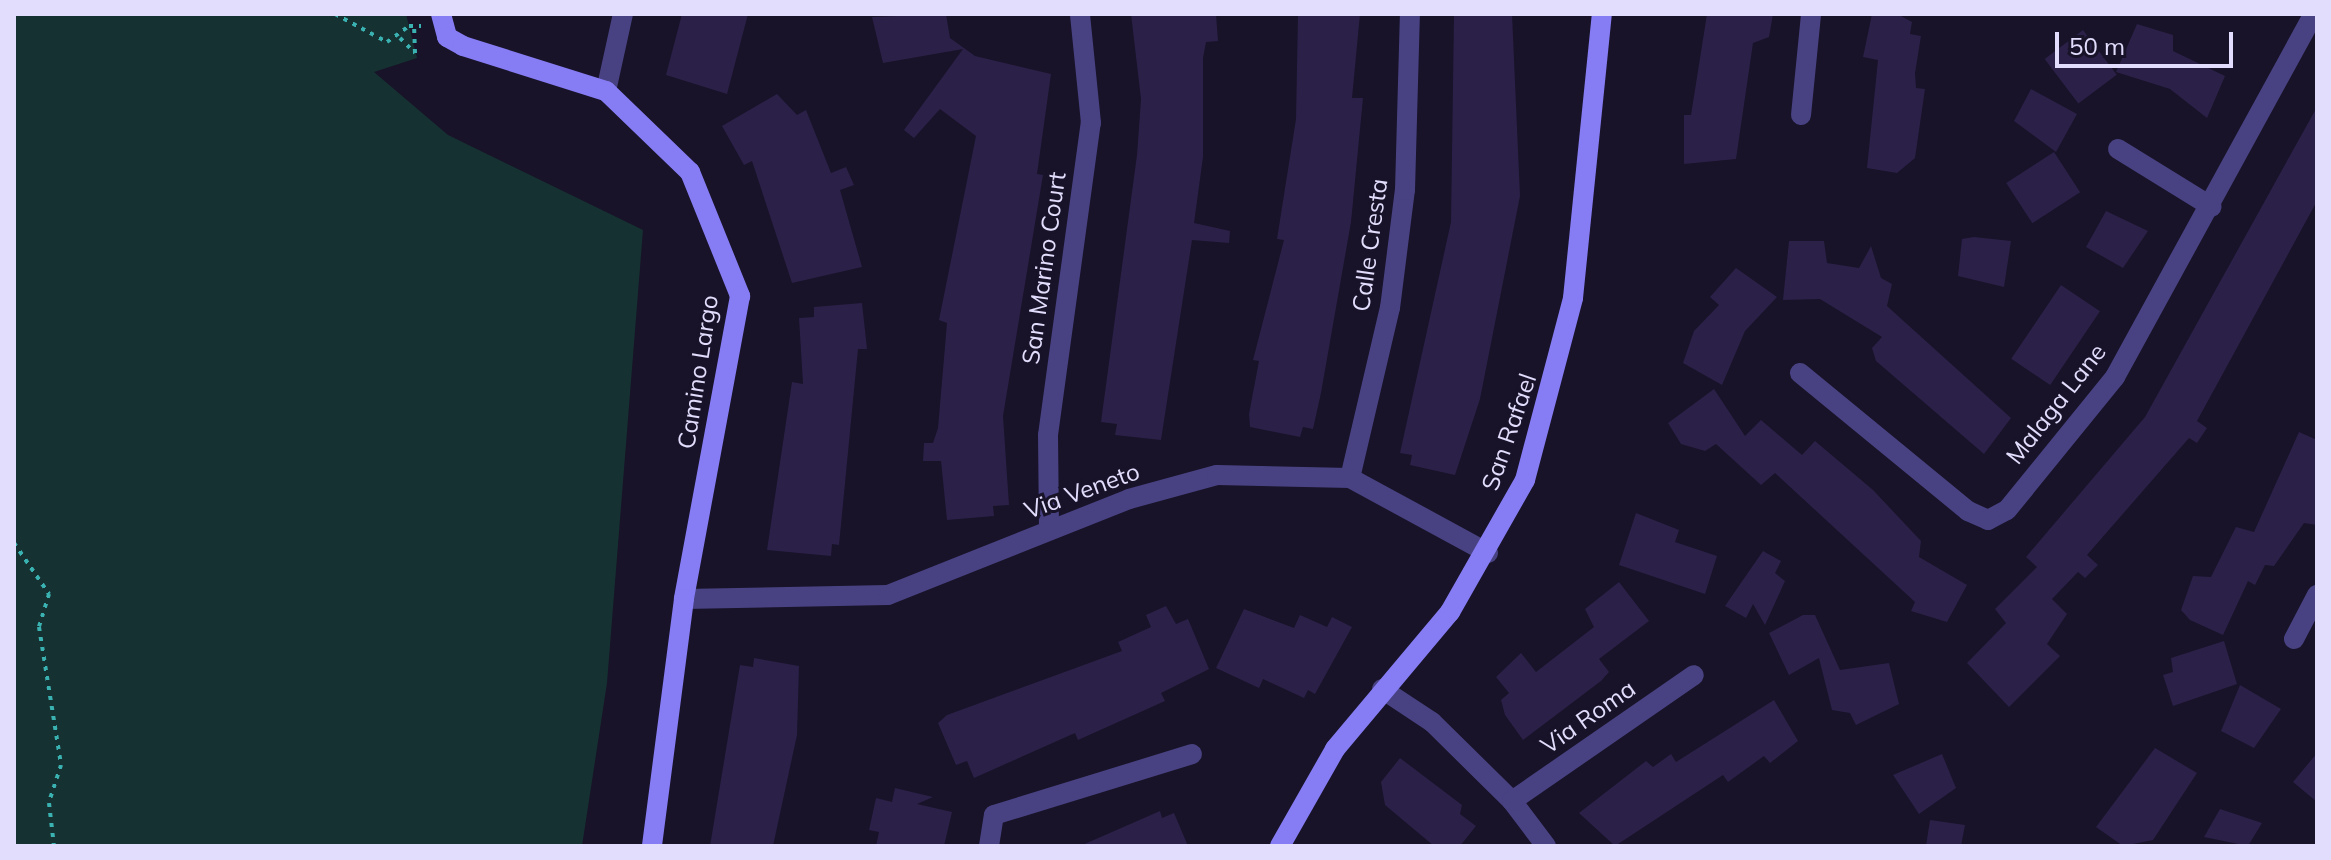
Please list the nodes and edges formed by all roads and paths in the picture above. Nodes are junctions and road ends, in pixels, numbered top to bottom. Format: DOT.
graph roads {
  1 [pos="335,14"];
  2 [pos="623,14"];
  3 [pos="1080,14"];
  4 [pos="1410,14"];
  5 [pos="1602,14"];
  6 [pos="1811,14"];
  7 [pos="2314,14"];
  8 [pos="442,21"];
  9 [pos="414,26"];
  10 [pos="400,38"];
  11 [pos="606,91"];
  12 [pos="1801,115"];
  13 [pos="2118,149"];
  14 [pos="2212,207"];
  15 [pos="1800,373"];
  16 [pos="1350,478"];
  17 [pos="1049,529"];
  18 [pos="14,543"];
  19 [pos="1488,553"];
  20 [pos="2317,595"];
  21 [pos="684,599"];
  22 [pos="2294,639"];
  23 [pos="1694,675"];
  24 [pos="1382,689"];
  25 [pos="1192,754"];
  26 [pos="1512,801"];
  27 [pos="54,846"];
  28 [pos="652,846"];
  29 [pos="989,846"];
  30 [pos="1280,846"];
  31 [pos="1546,846"];
  1 -- 10 [label="path"];
  2 -- 11 [label="street"];
  3 -- 17 [label="street, San Marino Court"];
  4 -- 16 [label="street, Calle Cresta"];
  5 -- 19 [label="street, San Rafael"];
  6 -- 12 [label="street"];
  7 -- 14 [label="street, Malaga Lane"];
  8 -- 9 [label="path"];
  8 -- 11 [label="street, Camino Largo"];
  9 -- 10 [label="path"];
  9 -- 10 [label="path"];
  11 -- 21 [label="street, Camino Largo"];
  13 -- 14 [label="street"];
  14 -- 15 [label="street, Malaga Lane"];
  16 -- 17 [label="street, Via Veneto"];
  16 -- 19 [label="street, Via Veneto"];
  17 -- 21 [label="street, Via Veneto"];
  18 -- 27 [label="path"];
  19 -- 24 [label="street, San Rafael"];
  20 -- 22 [label="street"];
  21 -- 28 [label="street, Camino Largo"];
  23 -- 26 [label="street, Via Roma"];
  24 -- 26 [label="street"];
  24 -- 30 [label="street, San Rafael"];
  25 -- 29 [label="street"];
  26 -- 31 [label="street"];
}
